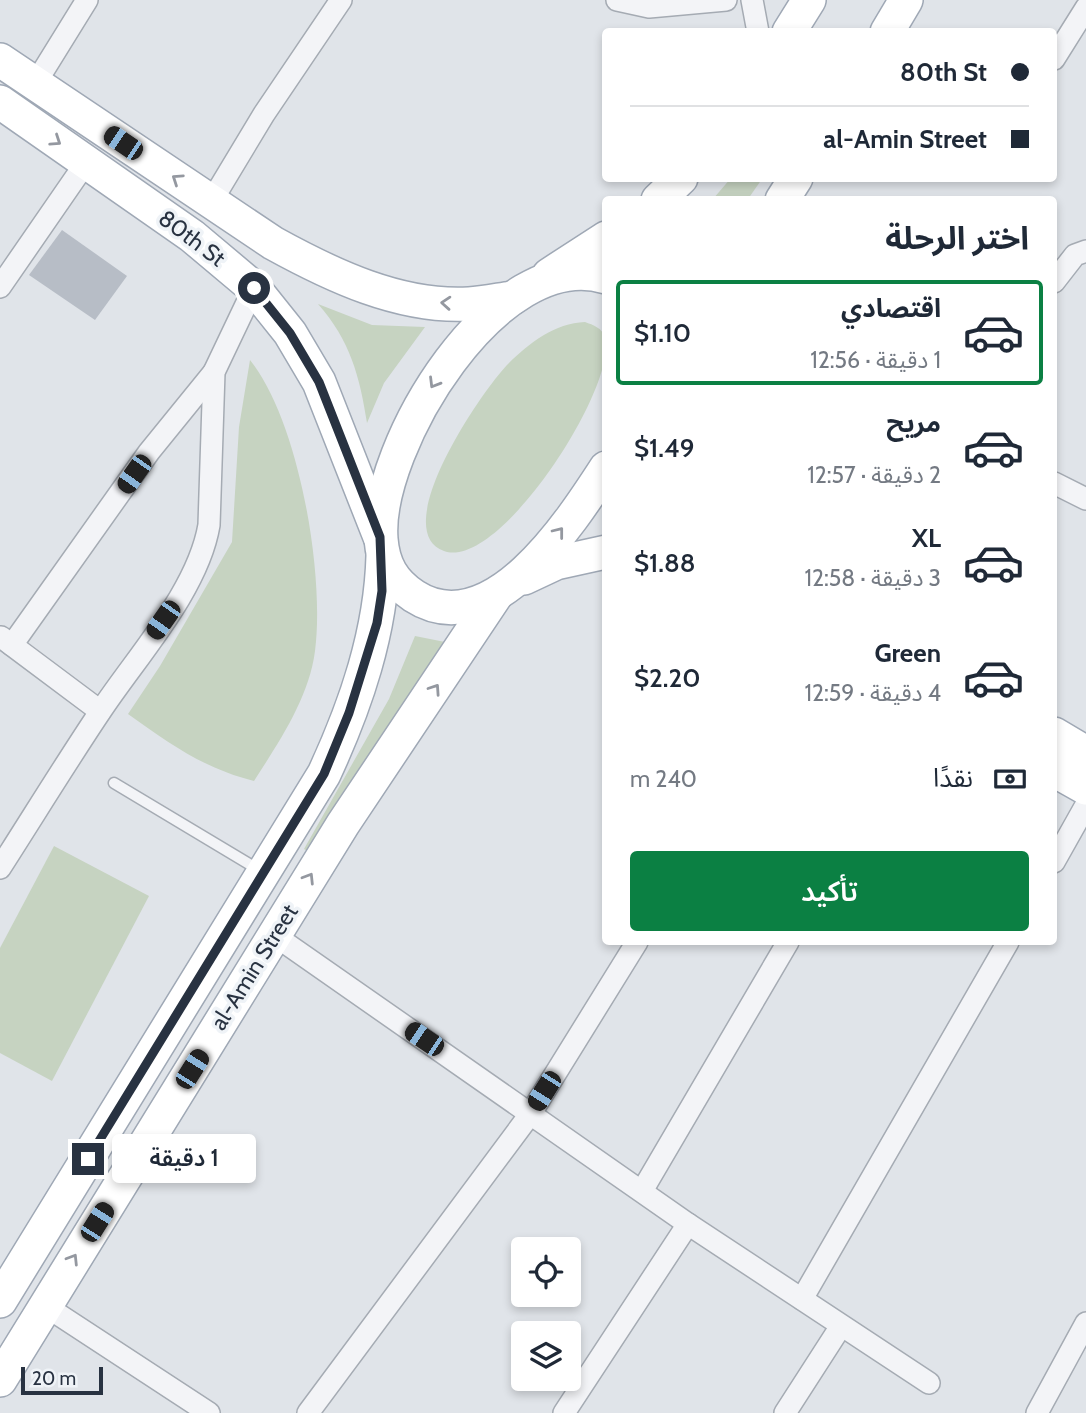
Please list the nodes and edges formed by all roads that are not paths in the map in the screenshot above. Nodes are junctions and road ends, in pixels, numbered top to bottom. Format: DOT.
graph roads {
  1 [pos="88,0"];
  2 [pos="341,0"];
  3 [pos="617,0"];
  4 [pos="726,0"];
  5 [pos="752,0"];
  6 [pos="809,0"];
  7 [pos="906,0"];
  8 [pos="1086,8"];
  9 [pos="757,28"];
  10 [pos="792,28"];
  11 [pos="889,28"];
  12 [pos="1057,54"];
  13 [pos="0,60"];
  14 [pos="35,84"];
  15 [pos="0,102"];
  16 [pos="87,161"];
  17 [pos="677,182"];
  18 [pos="662,196"];
  19 [pos="211,202"];
  20 [pos="602,241"];
  21 [pos="1086,251"];
  22 [pos="602,277"];
  23 [pos="1057,278"];
  24 [pos="0,287"];
  25 [pos="254,288"];
  26 [pos="522,293"];
  27 [pos="214,372"];
  28 [pos="602,473"];
  29 [pos="1057,485"];
  30 [pos="1086,499"];
  31 [pos="382,546"];
  32 [pos="602,553"];
  33 [pos="503,591"];
  34 [pos="6,640"];
  35 [pos="100,711"];
  36 [pos="1057,736"];
  37 [pos="1086,752"];
  38 [pos="1057,772"];
  39 [pos="114,783"];
  40 [pos="1086,788"];
  41 [pos="1086,805"];
  42 [pos="1057,857"];
  43 [pos="0,867"];
  44 [pos="265,873"];
  45 [pos="274,935"];
  46 [pos="635,945"];
  47 [pos="786,945"];
  48 [pos="1006,945"];
  49 [pos="531,1112"];
  50 [pos="642,1191"];
  51 [pos="688,1224"];
  52 [pos="802,1299"];
  53 [pos="0,1301"];
  54 [pos="44,1305"];
  55 [pos="1086,1323"];
  56 [pos="841,1326"];
  57 [pos="0,1380"];
  58 [pos="929,1382"];
  59 [pos="209,1413"];
  60 [pos="308,1413"];
  61 [pos="565,1413"];
  62 [pos="785,1413"];
  63 [pos="1037,1413"];
  1 -- 14 [label="street"];
  2 -- 19 [label="street"];
  3 -- 4 [label="street"];
  5 -- 9 [label="street"];
  6 -- 10 [label="main road"];
  7 -- 11 [label="main road"];
  8 -- 12 [label="street"];
  13 -- 14 [label="main road, 80th St"];
  19 -- 14 [label="main road, 80th St, one-way"];
  15 -- 16 [label="main road, 80th St, one-way"];
  16 -- 24 [label="street"];
  16 -- 25 [label="main road, 80th St"];
  17 -- 18 [label="main road"];
  26 -- 19 [label="main road, 80th St, one-way"];
  20 -- 26 [label="main road"];
  21 -- 23 [label="street"];
  22 -- 26 [label="main road"];
  25 -- 27 [label="street"];
  25 -- 31 [label="main road, 80th St"];
  26 -- 31 [label="main road, al-Amin Street, one-way"];
  27 -- 34 [label="street"];
  27 -- 35 [label="street"];
  33 -- 28 [label="main road, al-Amin Street, one-way"];
  29 -- 30 [label="street"];
  31 -- 33 [label="main road, 80th St"];
  31 -- 44 [label="main road, al-Amin Street"];
  32 -- 33 [label="main road"];
  45 -- 33 [label="main road, al-Amin Street, one-way"];
  34 -- 35 [label="street"];
  35 -- 43 [label="street"];
  36 -- 37 [label="main road"];
  38 -- 40 [label="main road"];
  39 -- 44 [label="lane"];
  41 -- 42 [label="street"];
  44 -- 53 [label="main road, al-Amin Street"];
  45 -- 49 [label="street"];
  54 -- 45 [label="main road, al-Amin Street, one-way"];
  46 -- 49 [label="street"];
  47 -- 50 [label="street"];
  48 -- 52 [label="street"];
  49 -- 50 [label="street"];
  49 -- 60 [label="street"];
  50 -- 51 [label="street"];
  51 -- 52 [label="street"];
  51 -- 61 [label="street"];
  52 -- 56 [label="street"];
  54 -- 57 [label="main road, al-Amin Street"];
  54 -- 59 [label="street"];
  55 -- 63 [label="street"];
  56 -- 58 [label="street"];
  56 -- 62 [label="street"];
}
